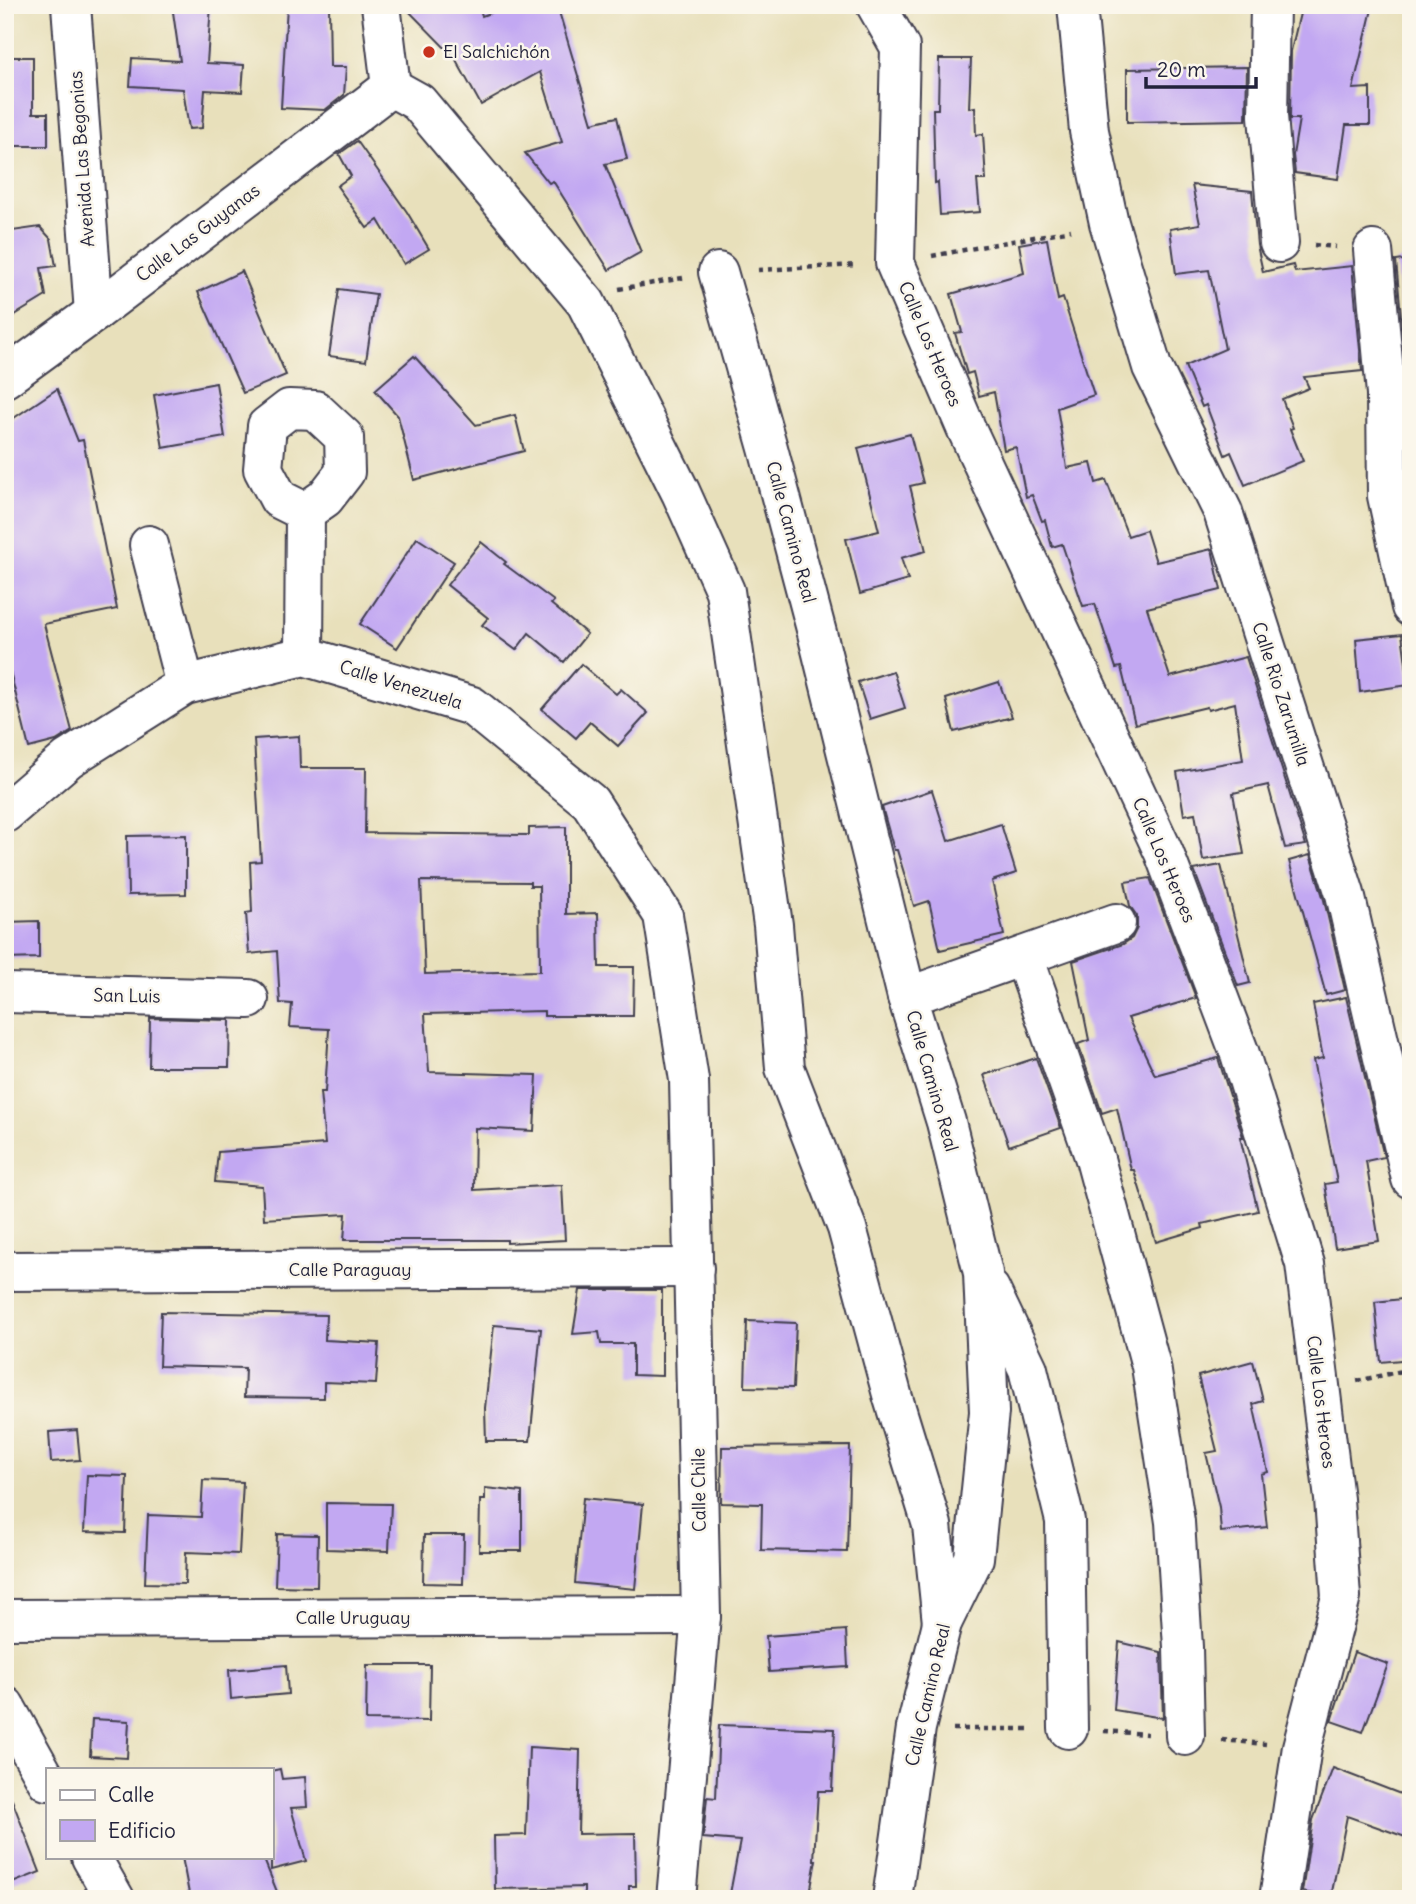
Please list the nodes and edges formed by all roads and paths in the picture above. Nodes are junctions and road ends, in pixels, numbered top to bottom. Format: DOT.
graph roads {
  1 [pos="71,5"];
  2 [pos="381,5"];
  3 [pos="876,5"];
  4 [pos="1077,5"];
  5 [pos="1270,5"];
  6 [pos="391,87"];
  7 [pos="1109,223"];
  8 [pos="1279,243"];
  9 [pos="1373,250"];
  10 [pos="895,263"];
  11 [pos="718,272"];
  12 [pos="586,303"];
  13 [pos="94,313"];
  14 [pos="5,378"];
  15 [pos="305,512"];
  16 [pos="149,545"];
  17 [pos="1411,607"];
  18 [pos="304,656"];
  19 [pos="185,685"];
  20 [pos="5,813"];
  21 [pos="1116,923"];
  22 [pos="1024,957"];
  23 [pos="5,993"];
  24 [pos="907,997"];
  25 [pos="249,999"];
  26 [pos="689,1080"];
  27 [pos="1411,1179"];
  28 [pos="694,1268"];
  29 [pos="5,1271"];
  30 [pos="983,1273"];
  31 [pos="1411,1369"];
  32 [pos="1319,1390"];
  33 [pos="701,1616"];
  34 [pos="5,1619"];
  35 [pos="942,1623"];
  36 [pos="5,1706"];
  37 [pos="916,1728"];
  38 [pos="1068,1729"];
  39 [pos="1185,1737"];
  40 [pos="1302,1747"];
  41 [pos="46,1779"];
  42 [pos="92,1858"];
  43 [pos="115,1899"];
  44 [pos="676,1899"];
  45 [pos="892,1899"];
  46 [pos="1279,1899"];
  1 -- 13 [label="street, Avenida Las Begonias"];
  2 -- 6 [label="street"];
  3 -- 10 [label="street, Calle Los Heroes"];
  4 -- 7 [label="street, Calle Rio Zarumilla"];
  5 -- 8 [label="street"];
  6 -- 12 [label="street"];
  6 -- 13 [label="street, Calle Las Guyanas"];
  7 -- 10 [label="path"];
  7 -- 27 [label="street, Calle Rio Zarumilla"];
  9 -- 17 [label="street"];
  10 -- 11 [label="path"];
  10 -- 32 [label="street, Calle Los Heroes"];
  11 -- 12 [label="path"];
  11 -- 24 [label="street, Calle Camino Real"];
  12 -- 35 [label="street"];
  13 -- 14 [label="street, Calle Las Guyanas"];
  15 -- 18 [label="street"];
  16 -- 19 [label="street"];
  18 -- 19 [label="street"];
  18 -- 26 [label="street, Calle Venezuela"];
  19 -- 20 [label="street"];
  21 -- 22 [label="street"];
  22 -- 24 [label="street"];
  22 -- 39 [label="street"];
  23 -- 25 [label="street, San Luis"];
  24 -- 30 [label="street, Calle Camino Real"];
  26 -- 28 [label="street, Calle Chile"];
  28 -- 29 [label="street, Calle Paraguay"];
  28 -- 33 [label="street, Calle Chile"];
  30 -- 35 [label="street, Calle Camino Real"];
  30 -- 38 [label="street"];
  31 -- 32 [label="path"];
  32 -- 40 [label="street, Calle Los Heroes"];
  33 -- 34 [label="street, Calle Uruguay"];
  33 -- 44 [label="street, Calle Chile"];
  35 -- 37 [label="street, Calle Camino Real"];
  36 -- 41 [label="street"];
  37 -- 38 [label="path"];
  37 -- 45 [label="street, Calle Camino Real"];
  38 -- 39 [label="path"];
  39 -- 40 [label="path"];
  40 -- 46 [label="street, Calle Los Heroes"];
  42 -- 43 [label="street"];
}
